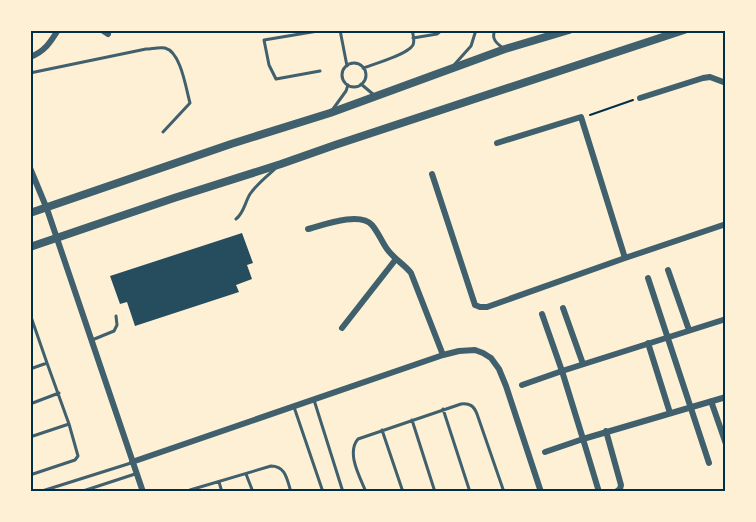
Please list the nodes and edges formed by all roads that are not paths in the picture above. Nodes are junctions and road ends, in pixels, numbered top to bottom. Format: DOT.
graph roads {
  1 [pos="58,30"];
  2 [pos="324,30"];
  3 [pos="340,30"];
  4 [pos="412,30"];
  5 [pos="442,30"];
  6 [pos="476,30"];
  7 [pos="495,30"];
  8 [pos="568,30"];
  9 [pos="684,30"];
  10 [pos="413,39"];
  11 [pos="505,49"];
  12 [pos="30,57"];
  13 [pos="347,66"];
  14 [pos="363,68"];
  15 [pos="451,69"];
  16 [pos="320,71"];
  17 [pos="30,73"];
  18 [pos="726,83"];
  19 [pos="361,84"];
  20 [pos="348,85"];
  21 [pos="376,97"];
  22 [pos="640,98"];
  23 [pos="330,113"];
  24 [pos="163,132"];
  25 [pos="496,143"];
  26 [pos="281,164"];
  27 [pos="30,168"];
  28 [pos="432,174"];
  29 [pos="47,208"];
  30 [pos="30,213"];
  31 [pos="236,219"];
  32 [pos="726,224"];
  33 [pos="308,229"];
  34 [pos="57,238"];
  35 [pos="30,247"];
  36 [pos="625,258"];
  37 [pos="396,259"];
  38 [pos="668,270"];
  39 [pos="648,278"];
  40 [pos="563,308"];
  41 [pos="30,314"];
  42 [pos="542,314"];
  43 [pos="116,316"];
  44 [pos="726,319"];
  45 [pos="342,328"];
  46 [pos="689,330"];
  47 [pos="37,335"];
  48 [pos="30,337"];
  49 [pos="668,337"];
  50 [pos="92,340"];
  51 [pos="648,343"];
  52 [pos="443,355"];
  53 [pos="47,363"];
  54 [pos="583,364"];
  55 [pos="30,369"];
  56 [pos="562,371"];
  57 [pos="522,385"];
  58 [pos="59,393"];
  59 [pos="726,397"];
  60 [pos="314,400"];
  61 [pos="711,401"];
  62 [pos="30,404"];
  63 [pos="294,407"];
  64 [pos="691,407"];
  65 [pos="443,409"];
  66 [pos="670,413"];
  67 [pos="412,420"];
  68 [pos="69,424"];
  69 [pos="382,430"];
  70 [pos="606,431"];
  71 [pos="30,437"];
  72 [pos="583,439"];
  73 [pos="726,444"];
  74 [pos="545,452"];
  75 [pos="132,462"];
  76 [pos="709,463"];
  77 [pos="136,473"];
  78 [pos="246,474"];
  79 [pos="30,475"];
  80 [pos="219,482"];
  81 [pos="39,492"];
  82 [pos="80,492"];
  83 [pos="143,492"];
  84 [pos="188,492"];
  85 [pos="222,492"];
  86 [pos="253,492"];
  87 [pos="291,492"];
  88 [pos="323,492"];
  89 [pos="342,492"];
  90 [pos="366,492"];
  91 [pos="402,492"];
  92 [pos="435,492"];
  93 [pos="470,492"];
  94 [pos="504,492"];
  95 [pos="541,492"];
  96 [pos="599,492"];
  97 [pos="616,492"];
  1 -- 12 [label="street"];
  2 -- 16 [label="lane"];
  3 -- 13 [label="lane"];
  4 -- 10 [label="lane"];
  5 -- 10 [label="lane"];
  6 -- 15 [label="lane"];
  7 -- 11 [label="lane"];
  8 -- 11 [label="street"];
  9 -- 26 [label="street"];
  10 -- 14 [label="lane"];
  11 -- 15 [label="street"];
  13 -- 14 [label="lane"];
  13 -- 20 [label="lane"];
  14 -- 19 [label="lane"];
  15 -- 21 [label="street"];
  17 -- 24 [label="lane"];
  18 -- 22 [label="street"];
  19 -- 20 [label="lane"];
  19 -- 21 [label="lane"];
  20 -- 23 [label="lane"];
  21 -- 23 [label="street"];
  23 -- 29 [label="street"];
  25 -- 36 [label="street"];
  26 -- 31 [label="lane"];
  26 -- 34 [label="street"];
  27 -- 29 [label="street"];
  28 -- 36 [label="street"];
  29 -- 30 [label="street"];
  29 -- 34 [label="street"];
  32 -- 36 [label="street"];
  33 -- 37 [label="street"];
  34 -- 35 [label="street"];
  34 -- 50 [label="street"];
  37 -- 45 [label="street"];
  37 -- 52 [label="street"];
  38 -- 46 [label="street"];
  39 -- 49 [label="street"];
  40 -- 54 [label="street"];
  41 -- 47 [label="lane"];
  42 -- 56 [label="street"];
  43 -- 50 [label="lane"];
  44 -- 46 [label="street"];
  46 -- 49 [label="street"];
  47 -- 48 [label="lane"];
  47 -- 53 [label="lane"];
  49 -- 51 [label="street"];
  49 -- 64 [label="street"];
  50 -- 75 [label="street"];
  51 -- 54 [label="street"];
  51 -- 66 [label="street"];
  52 -- 60 [label="street"];
  52 -- 95 [label="street"];
  53 -- 55 [label="lane"];
  53 -- 58 [label="lane"];
  54 -- 56 [label="street"];
  56 -- 57 [label="street"];
  56 -- 72 [label="street"];
  58 -- 62 [label="lane"];
  58 -- 68 [label="lane"];
  59 -- 61 [label="street"];
  60 -- 63 [label="street"];
  60 -- 89 [label="lane"];
  61 -- 64 [label="street"];
  61 -- 73 [label="street"];
  63 -- 75 [label="street"];
  63 -- 88 [label="lane"];
  64 -- 66 [label="street"];
  64 -- 76 [label="street"];
  65 -- 67 [label="lane"];
  65 -- 93 [label="lane"];
  65 -- 94 [label="lane"];
  66 -- 70 [label="street"];
  67 -- 69 [label="lane"];
  67 -- 92 [label="lane"];
  68 -- 71 [label="lane"];
  68 -- 79 [label="lane"];
  69 -- 90 [label="lane"];
  69 -- 91 [label="lane"];
  70 -- 72 [label="street"];
  70 -- 97 [label="street"];
  72 -- 74 [label="street"];
  72 -- 96 [label="street"];
  75 -- 77 [label="street"];
  75 -- 81 [label="lane"];
  77 -- 82 [label="lane"];
  77 -- 83 [label="street"];
  78 -- 80 [label="lane"];
  78 -- 86 [label="lane"];
  78 -- 87 [label="lane"];
  80 -- 84 [label="lane"];
  80 -- 85 [label="lane"];
}
